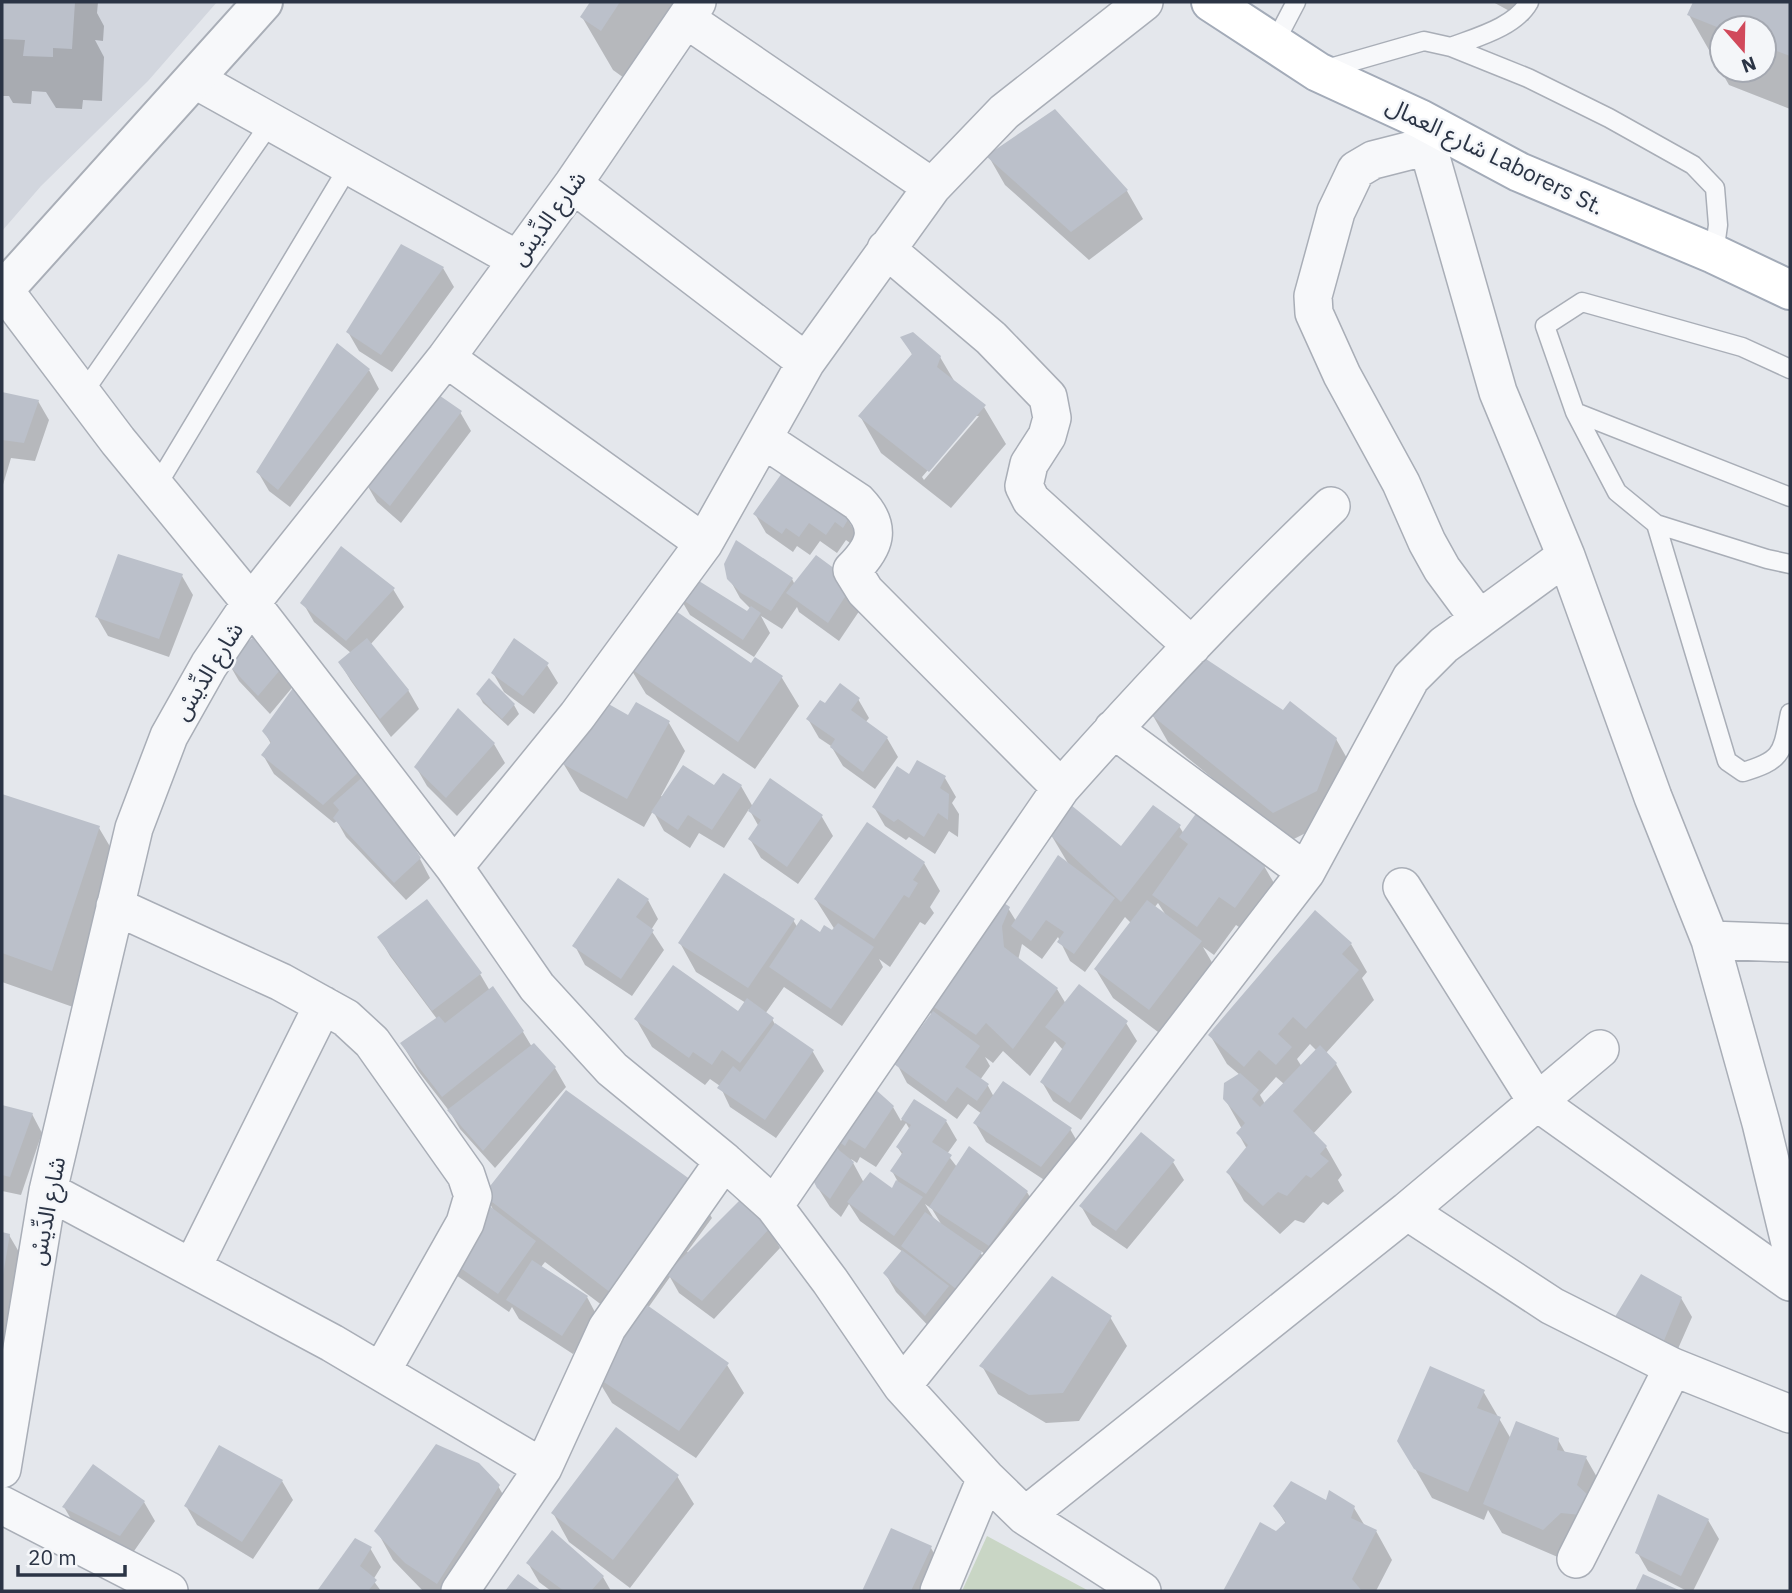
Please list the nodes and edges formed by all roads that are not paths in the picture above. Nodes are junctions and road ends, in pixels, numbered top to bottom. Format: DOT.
graph roads {
  1 [pos="263,2"];
  2 [pos="1144,2"];
  3 [pos="1211,2"];
  4 [pos="1296,2"];
  5 [pos="1529,2"];
  6 [pos="692,11"];
  7 [pos="1274,44"];
  8 [pos="1451,47"];
  9 [pos="1318,72"];
  10 [pos="194,79"];
  11 [pos="271,122"];
  12 [pos="1424,133"];
  13 [pos="349,166"];
  14 [pos="573,184"];
  15 [pos="932,187"];
  16 [pos="887,249"];
  17 [pos="1714,254"];
  18 [pos="516,260"];
  19 [pos="1790,290"];
  20 [pos="3,291"];
  21 [pos="446,358"];
  22 [pos="806,362"];
  23 [pos="1790,369"];
  24 [pos="83,393"];
  25 [pos="1575,412"];
  26 [pos="763,439"];
  27 [pos="156,487"];
  28 [pos="1790,497"];
  29 [pos="1331,506"];
  30 [pos="1656,524"];
  31 [pos="704,543"];
  32 [pos="1566,556"];
  33 [pos="1790,564"];
  34 [pos="251,603"];
  35 [pos="1479,619"];
  36 [pos="1192,646"];
  37 [pos="1790,713"];
  38 [pos="1113,729"];
  39 [pos="1060,788"];
  40 [pos="454,867"];
  41 [pos="1306,872"];
  42 [pos="1402,887"];
  43 [pos="115,906"];
  44 [pos="1710,940"];
  45 [pos="1790,943"];
  46 [pos="323,1005"];
  47 [pos="1600,1049"];
  48 [pos="1537,1102"];
  49 [pos="724,1161"];
  50 [pos="48,1191"];
  51 [pos="774,1206"];
  52 [pos="1407,1211"];
  53 [pos="1790,1243"];
  54 [pos="192,1268"];
  55 [pos="1790,1282"];
  56 [pos="1673,1367"];
  57 [pos="381,1372"];
  58 [pos="902,1386"];
  59 [pos="1790,1414"];
  60 [pos="543,1468"];
  61 [pos="2,1469"];
  62 [pos="986,1478"];
  63 [pos="2,1505"];
  64 [pos="1025,1516"];
  65 [pos="1576,1559"];
  66 [pos="169,1591"];
  67 [pos="460,1591"];
  68 [pos="939,1591"];
  69 [pos="1142,1591"];
  1 -- 10 [label="street"];
  2 -- 15 [label="street"];
  3 -- 7 [label="main road, شارع العمال Laborers St."];
  4 -- 7 [label="lane"];
  5 -- 8 [label="lane"];
  6 -- 14 [label="street, شارع الدِّيسْ"];
  6 -- 15 [label="street"];
  7 -- 9 [label="main road, شارع العمال Laborers St."];
  8 -- 9 [label="lane"];
  8 -- 17 [label="lane"];
  9 -- 12 [label="main road, شارع العمال Laborers St."];
  10 -- 11 [label="street"];
  10 -- 20 [label="street"];
  11 -- 13 [label="street"];
  11 -- 24 [label="lane"];
  12 -- 17 [label="main road, شارع العمال Laborers St."];
  12 -- 32 [label="street"];
  12 -- 35 [label="street"];
  13 -- 18 [label="street"];
  13 -- 27 [label="lane"];
  14 -- 18 [label="street, شارع الدِّيسْ"];
  14 -- 22 [label="street"];
  15 -- 16 [label="street"];
  16 -- 22 [label="street"];
  16 -- 36 [label="street"];
  17 -- 19 [label="main road, شارع العمال Laborers St."];
  18 -- 21 [label="street, شارع الدِّيسْ"];
  20 -- 24 [label="street"];
  21 -- 31 [label="street"];
  21 -- 34 [label="street, شارع الدِّيسْ"];
  22 -- 26 [label="street"];
  23 -- 25 [label="lane"];
  24 -- 27 [label="street"];
  25 -- 28 [label="lane"];
  25 -- 30 [label="lane"];
  26 -- 31 [label="street"];
  26 -- 39 [label="street"];
  27 -- 34 [label="street"];
  29 -- 36 [label="street"];
  30 -- 33 [label="lane"];
  30 -- 37 [label="lane"];
  31 -- 40 [label="street"];
  32 -- 35 [label="street"];
  32 -- 44 [label="street"];
  34 -- 40 [label="street"];
  34 -- 43 [label="street, شارع الدِّيسْ"];
  35 -- 41 [label="street"];
  36 -- 38 [label="street"];
  38 -- 39 [label="street"];
  38 -- 41 [label="street"];
  39 -- 51 [label="street"];
  40 -- 49 [label="street"];
  41 -- 58 [label="street"];
  42 -- 48 [label="street"];
  43 -- 46 [label="street"];
  43 -- 50 [label="street, شارع الدِّيسْ"];
  44 -- 45 [label="street"];
  44 -- 53 [label="street"];
  46 -- 54 [label="street"];
  46 -- 57 [label="street"];
  47 -- 48 [label="street"];
  48 -- 52 [label="street"];
  48 -- 55 [label="street"];
  49 -- 51 [label="street"];
  49 -- 60 [label="street"];
  50 -- 54 [label="street"];
  50 -- 61 [label="street, شارع الدِّيسْ"];
  51 -- 58 [label="street"];
  52 -- 56 [label="street"];
  52 -- 64 [label="street"];
  54 -- 57 [label="street"];
  56 -- 59 [label="street"];
  56 -- 65 [label="street"];
  57 -- 60 [label="street"];
  58 -- 62 [label="street"];
  60 -- 67 [label="street"];
  62 -- 64 [label="street"];
  62 -- 68 [label="street"];
  63 -- 66 [label="street"];
  64 -- 69 [label="street"];
}
